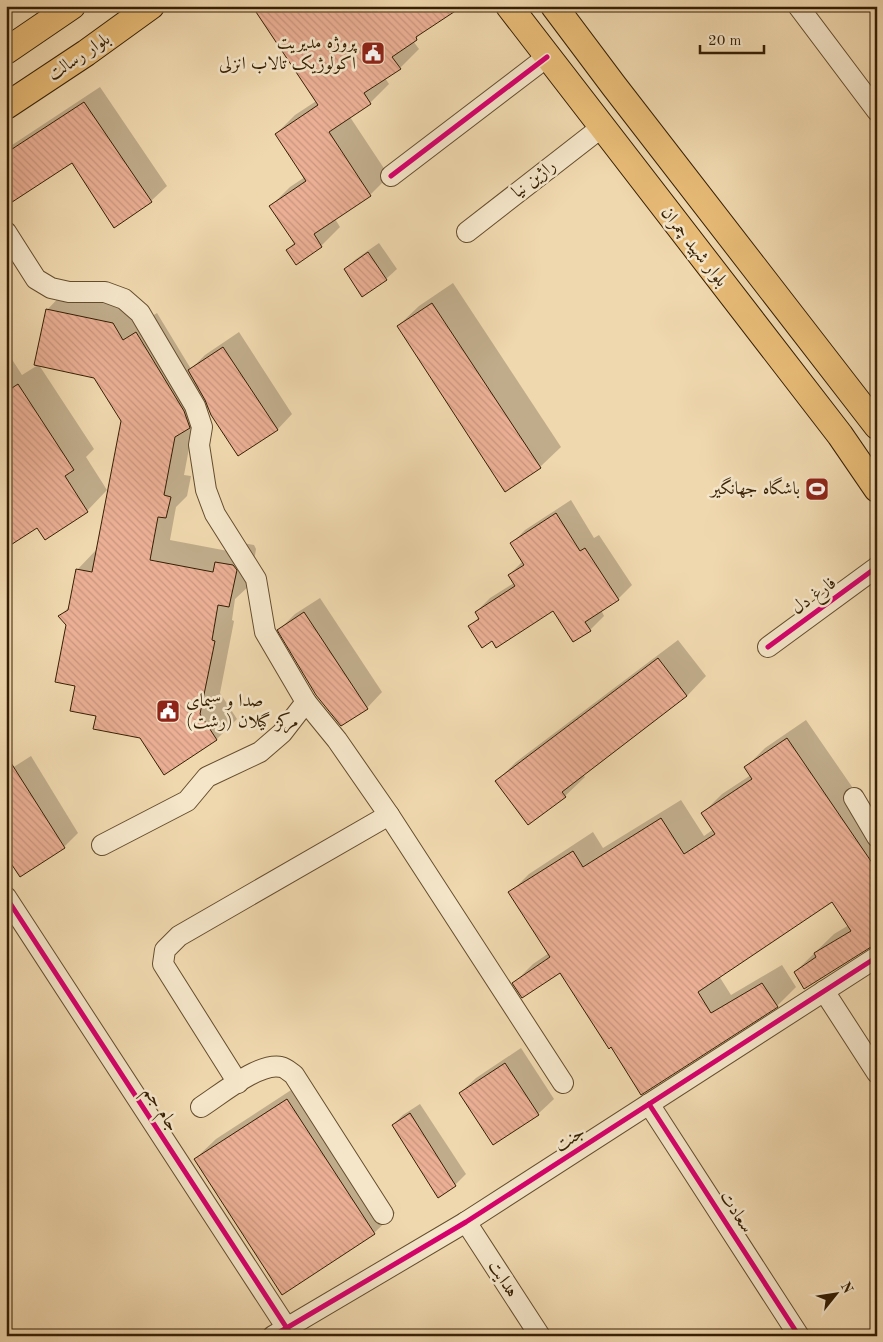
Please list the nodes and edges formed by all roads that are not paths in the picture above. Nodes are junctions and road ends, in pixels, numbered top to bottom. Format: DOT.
graph roads {
  1 [pos="72,6"];
  2 [pos="151,6"];
  3 [pos="509,6"];
  4 [pos="554,6"];
  5 [pos="798,6"];
  6 [pos="6,51"];
  7 [pos="547,57"];
  8 [pos="6,106"];
  9 [pos="877,111"];
  10 [pos="602,127"];
  11 [pos="391,176"];
  12 [pos="6,232"];
  13 [pos="467,232"];
  14 [pos="877,426"];
  15 [pos="877,488"];
  16 [pos="877,567"];
  17 [pos="768,647"];
  18 [pos="306,702"];
  19 [pos="854,798"];
  20 [pos="389,815"];
  21 [pos="877,837"];
  22 [pos="102,845"];
  23 [pos="6,897"];
  24 [pos="877,957"];
  25 [pos="824,991"];
  26 [pos="877,1073"];
  27 [pos="238,1083"];
  28 [pos="563,1083"];
  29 [pos="649,1104"];
  30 [pos="201,1107"];
  31 [pos="383,1214"];
  32 [pos="466,1222"];
  33 [pos="284,1333"];
  34 [pos="540,1336"];
  35 [pos="799,1336"];
  1 -- 6 [label="main road"];
  2 -- 8 [label="main road, بلوار رسالت"];
  3 -- 7 [label="main road, بلوار شهید چمران"];
  4 -- 14 [label="main road, بلوار شهید چمران"];
  5 -- 9 [label="street"];
  7 -- 10 [label="main road, بلوار شهید چمران"];
  7 -- 11 [label="street"];
  10 -- 13 [label="street, راژین نیا"];
  10 -- 15 [label="main road, بلوار شهید چمران"];
  12 -- 18 [label="street"];
  16 -- 17 [label="street, فارغ دل"];
  18 -- 20 [label="street"];
  18 -- 22 [label="street"];
  19 -- 21 [label="street"];
  20 -- 27 [label="street"];
  20 -- 28 [label="street"];
  23 -- 33 [label="street, جام جم"];
  24 -- 25 [label="street, جنت"];
  25 -- 26 [label="street"];
  25 -- 29 [label="street, جنت"];
  27 -- 30 [label="street"];
  27 -- 31 [label="street"];
  29 -- 32 [label="street, جنت"];
  29 -- 35 [label="street, سعادت"];
  32 -- 33 [label="street, جنت"];
  32 -- 34 [label="street, هدایت"];
}
